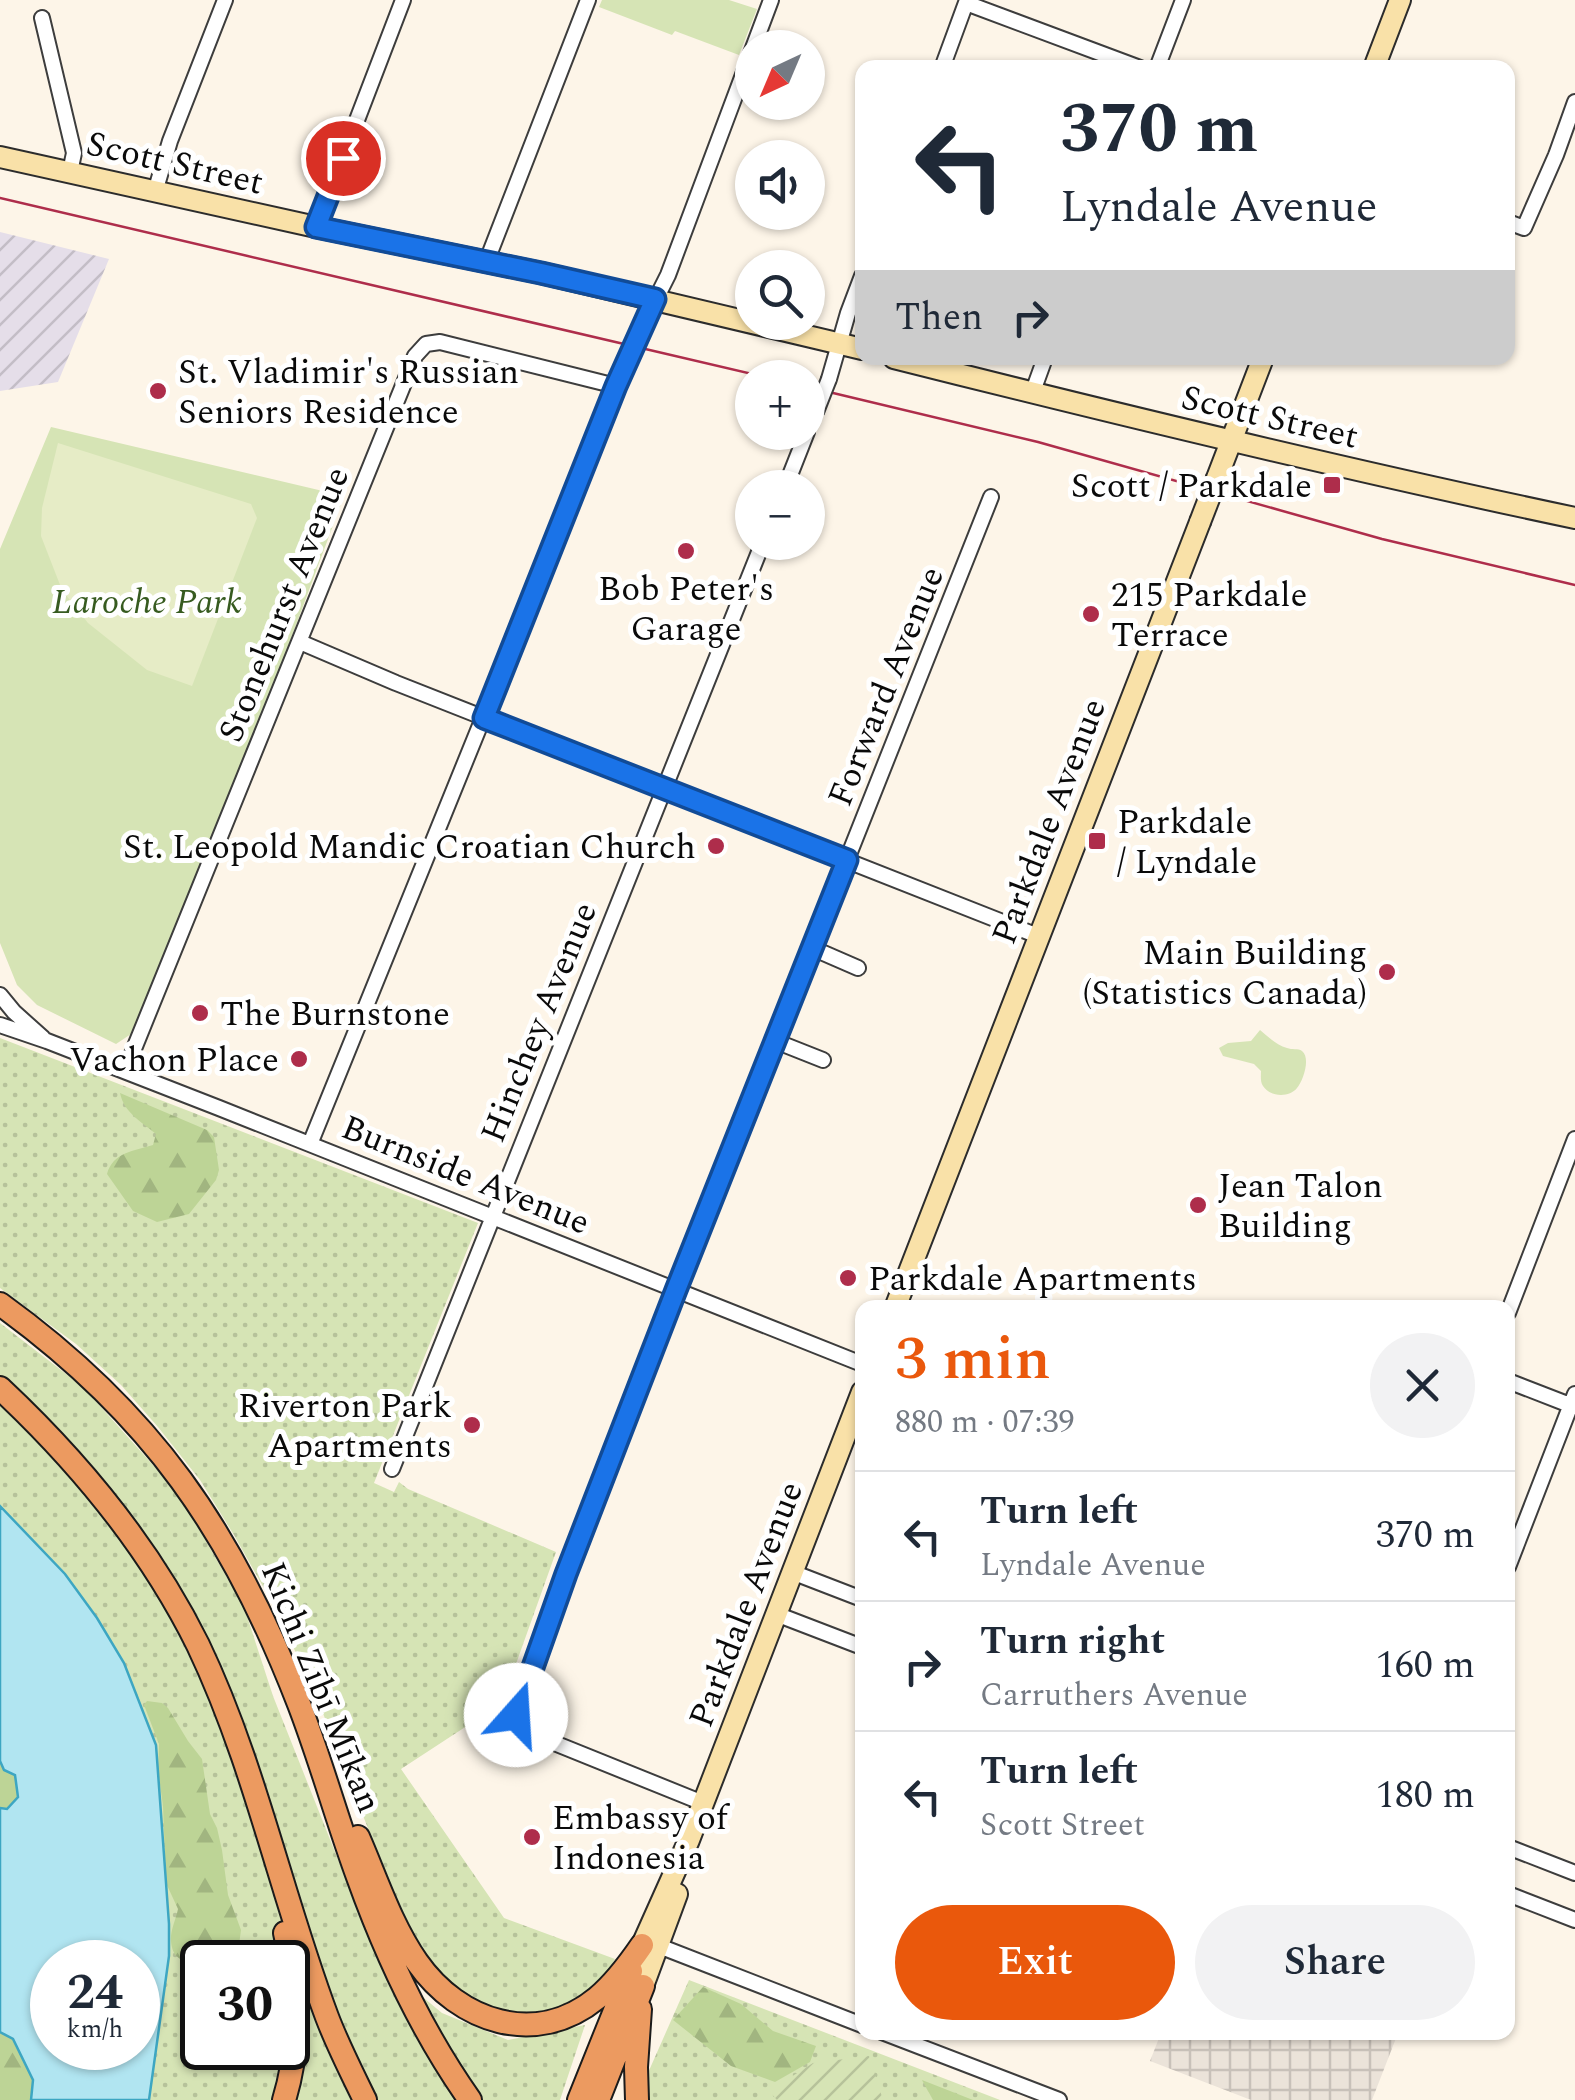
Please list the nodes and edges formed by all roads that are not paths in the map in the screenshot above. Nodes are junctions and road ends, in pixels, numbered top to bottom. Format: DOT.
graph roads {
  1 [pos="225,0"];
  2 [pos="403,0"];
  3 [pos="588,0"];
  4 [pos="771,0"];
  5 [pos="1183,0"];
  6 [pos="1400,0"];
  7 [pos="967,1"];
  8 [pos="42,18"];
  9 [pos="945,60"];
  10 [pos="1119,60"];
  11 [pos="1159,60"];
  12 [pos="1377,60"];
  13 [pos="1575,102"];
  14 [pos="0,156"];
  15 [pos="70,172"];
  16 [pos="155,192"];
  17 [pos="1515,225"];
  18 [pos="316,227"];
  19 [pos="486,263"];
  20 [pos="855,294"];
  21 [pos="655,299"];
  22 [pos="840,344"];
  23 [pos="855,347"];
  24 [pos="921,365"];
  25 [pos="1042,365"];
  26 [pos="1260,365"];
  27 [pos="616,386"];
  28 [pos="825,389"];
  29 [pos="1032,394"];
  30 [pos="1230,441"];
  31 [pos="992,498"];
  32 [pos="1575,518"];
  33 [pos="756,560"];
  34 [pos="300,642"];
  35 [pos="484,718"];
  36 [pos="664,788"];
  37 [pos="847,860"];
  38 [pos="1038,936"];
  39 [pos="812,948"];
  40 [pos="858,968"];
  41 [pos="0,995"];
  42 [pos="0,1025"];
  43 [pos="775,1040"];
  44 [pos="48,1041"];
  45 [pos="823,1060"];
  46 [pos="126,1072"];
  47 [pos="1575,1138"];
  48 [pos="310,1144"];
  49 [pos="493,1216"];
  50 [pos="676,1290"];
  51 [pos="898,1300"];
  52 [pos="1513,1300"];
  53 [pos="0,1304"];
  54 [pos="855,1361"];
  55 [pos="1515,1383"];
  56 [pos="0,1388"];
  57 [pos="1574,1402"];
  58 [pos="855,1410"];
  59 [pos="392,1469"];
  60 [pos="1515,1550"];
  61 [pos="792,1572"];
  62 [pos="855,1596"];
  63 [pos="776,1614"];
  64 [pos="855,1644"];
  65 [pos="299,1704"];
  66 [pos="241,1754"];
  67 [pos="703,1803"];
  68 [pos="1515,1850"];
  69 [pos="1575,1873"];
  70 [pos="1515,1897"];
  71 [pos="1575,1920"];
  72 [pos="650,1945"];
  73 [pos="643,1986"];
  74 [pos="855,2022"];
  75 [pos="903,2040"];
  76 [pos="284,2100"];
  77 [pos="365,2100"];
  78 [pos="470,2100"];
  79 [pos="579,2100"];
  80 [pos="598,2100"];
  81 [pos="637,2100"];
  82 [pos="1059,2100"];
  1 -- 16 [label="street"];
  2 -- 18 [label="street"];
  3 -- 19 [label="street"];
  4 -- 21 [label="street"];
  5 -- 11 [label="street"];
  6 -- 12 [label="main road"];
  7 -- 9 [label="street"];
  7 -- 10 [label="street"];
  8 -- 15 [label="street"];
  13 -- 17 [label="street"];
  14 -- 15 [label="main road, Scott Street"];
  15 -- 16 [label="main road, Scott Street"];
  16 -- 18 [label="main road, Scott Street"];
  18 -- 19 [label="main road, Scott Street"];
  19 -- 21 [label="main road, Scott Street"];
  20 -- 22 [label="street"];
  21 -- 22 [label="main road, Scott Street"];
  21 -- 27 [label="street, bridge"];
  22 -- 23 [label="main road, Scott Street"];
  22 -- 28 [label="street, bridge"];
  24 -- 29 [label="main road, Scott Street"];
  25 -- 29 [label="street"];
  26 -- 30 [label="main road, Parkdale Avenue"];
  27 -- 34 [label="street, Stonehurst Avenue"];
  27 -- 35 [label="street"];
  29 -- 30 [label="main road, Scott Street"];
  30 -- 32 [label="main road, Scott Street"];
  30 -- 38 [label="main road, Parkdale Avenue, bridge"];
  31 -- 37 [label="street, Forward Avenue"];
  33 -- 36 [label="street, Hinchey Avenue"];
  34 -- 35 [label="street"];
  34 -- 46 [label="street, Stonehurst Avenue"];
  35 -- 36 [label="street"];
  35 -- 48 [label="street"];
  36 -- 37 [label="street"];
  36 -- 49 [label="street, Hinchey Avenue"];
  37 -- 38 [label="street"];
  37 -- 39 [label="street, Forward Avenue"];
  38 -- 51 [label="main road, Parkdale Avenue"];
  39 -- 40 [label="street"];
  39 -- 43 [label="street, Forward Avenue"];
  41 -- 44 [label="street, Burnside Avenue"];
  42 -- 44 [label="street, Burnside Avenue"];
  43 -- 45 [label="street"];
  43 -- 50 [label="street, Forward Avenue"];
  44 -- 46 [label="street, Burnside Avenue"];
  46 -- 48 [label="street, Burnside Avenue"];
  47 -- 52 [label="street"];
  48 -- 49 [label="street, Burnside Avenue"];
  49 -- 50 [label="street, Burnside Avenue"];
  49 -- 59 [label="street, Hinchey Avenue"];
  50 -- 54 [label="street, Burnside Avenue"];
  50 -- 67 [label="street, Forward Avenue"];
  53 -- 65 [label="highway, Kichi Zībī Mīkan"];
  55 -- 57 [label="street"];
  56 -- 66 [label="highway"];
  57 -- 60 [label="street"];
  58 -- 61 [label="main road, Parkdale Avenue"];
  61 -- 62 [label="street"];
  61 -- 63 [label="main road, Parkdale Avenue"];
  63 -- 64 [label="street"];
  63 -- 67 [label="main road, Parkdale Avenue"];
  65 -- 72 [label="highway"];
  65 -- 78 [label="highway, Kichi Zībī Mīkan"];
  66 -- 76 [label="highway"];
  66 -- 77 [label="highway"];
  67 -- 72 [label="main road, Parkdale Avenue"];
  68 -- 69 [label="street"];
  70 -- 71 [label="street"];
  72 -- 73 [label="main road, Parkdale Avenue"];
  72 -- 74 [label="street"];
  72 -- 79 [label="highway"];
  73 -- 80 [label="highway"];
  73 -- 81 [label="highway"];
  75 -- 82 [label="street"];
}
